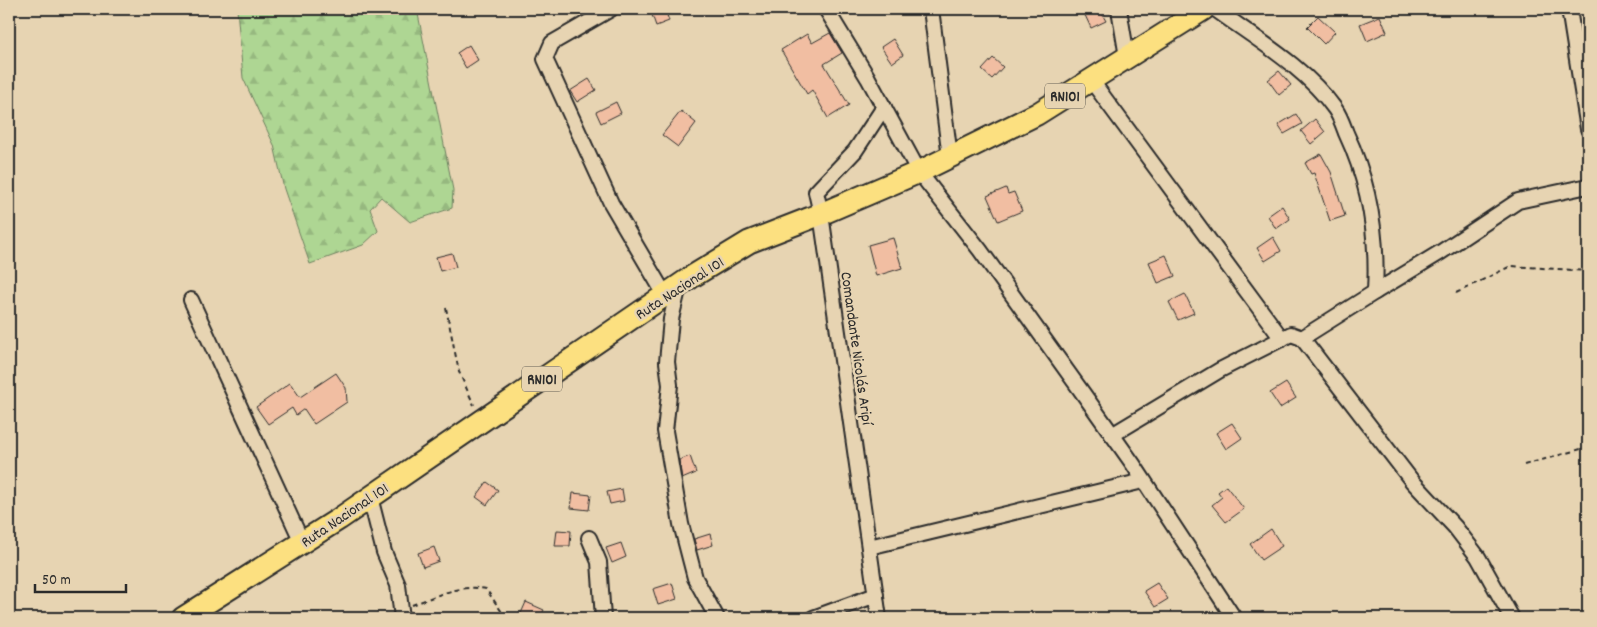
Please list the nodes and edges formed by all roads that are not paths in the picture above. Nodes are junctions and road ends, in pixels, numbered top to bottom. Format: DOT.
graph roads {
  1 [pos="611,9"];
  2 [pos="826,9"];
  3 [pos="931,9"];
  4 [pos="1119,9"];
  5 [pos="1204,9"];
  6 [pos="1215,9"];
  7 [pos="1569,9"];
  8 [pos="1127,57"];
  9 [pos="1091,80"];
  10 [pos="884,107"];
  11 [pos="1588,129"];
  12 [pos="950,157"];
  13 [pos="919,172"];
  14 [pos="1588,186"];
  15 [pos="821,214"];
  16 [pos="672,290"];
  17 [pos="1375,292"];
  18 [pos="191,300"];
  19 [pos="1302,338"];
  20 [pos="1282,339"];
  21 [pos="1112,435"];
  22 [pos="1143,481"];
  23 [pos="370,497"];
  24 [pos="589,538"];
  25 [pos="302,542"];
  26 [pos="868,547"];
  27 [pos="876,595"];
  28 [pos="401,614"];
  29 [pos="183,618"];
  30 [pos="603,618"];
  31 [pos="717,618"];
  32 [pos="813,618"];
  33 [pos="878,618"];
  34 [pos="1234,618"];
  35 [pos="1512,618"];
  1 -- 16 [label="street"];
  2 -- 10 [label="street"];
  3 -- 12 [label="street"];
  4 -- 8 [label="street"];
  5 -- 8 [label="main road, Ruta Nacional 101 / RN101"];
  6 -- 17 [label="street"];
  7 -- 11 [label="street"];
  8 -- 9 [label="main road, Ruta Nacional 101 / RN101"];
  9 -- 12 [label="main road, Ruta Nacional 101 / RN101"];
  9 -- 20 [label="street"];
  10 -- 13 [label="street"];
  10 -- 15 [label="street, Comandante Nicolás Aripí"];
  12 -- 13 [label="main road, Ruta Nacional 101 / RN101"];
  13 -- 15 [label="main road, Ruta Nacional 101 / RN101"];
  13 -- 21 [label="street"];
  14 -- 17 [label="street"];
  15 -- 16 [label="main road, Ruta Nacional 101 / RN101"];
  15 -- 26 [label="street, Comandante Nicolás Aripí"];
  16 -- 23 [label="main road, Ruta Nacional 101 / RN101"];
  16 -- 31 [label="street"];
  17 -- 19 [label="street"];
  18 -- 25 [label="street"];
  19 -- 20 [label="street"];
  19 -- 35 [label="street"];
  20 -- 21 [label="street"];
  21 -- 22 [label="street"];
  22 -- 26 [label="street"];
  22 -- 34 [label="street"];
  23 -- 25 [label="main road, Ruta Nacional 101 / RN101"];
  23 -- 28 [label="street"];
  24 -- 30 [label="street"];
  25 -- 29 [label="main road, Ruta Nacional 101 / RN101"];
  26 -- 27 [label="street, Comandante Nicolás Aripí"];
  27 -- 32 [label="street"];
  27 -- 33 [label="street, Comandante Nicolás Aripí"];
}
